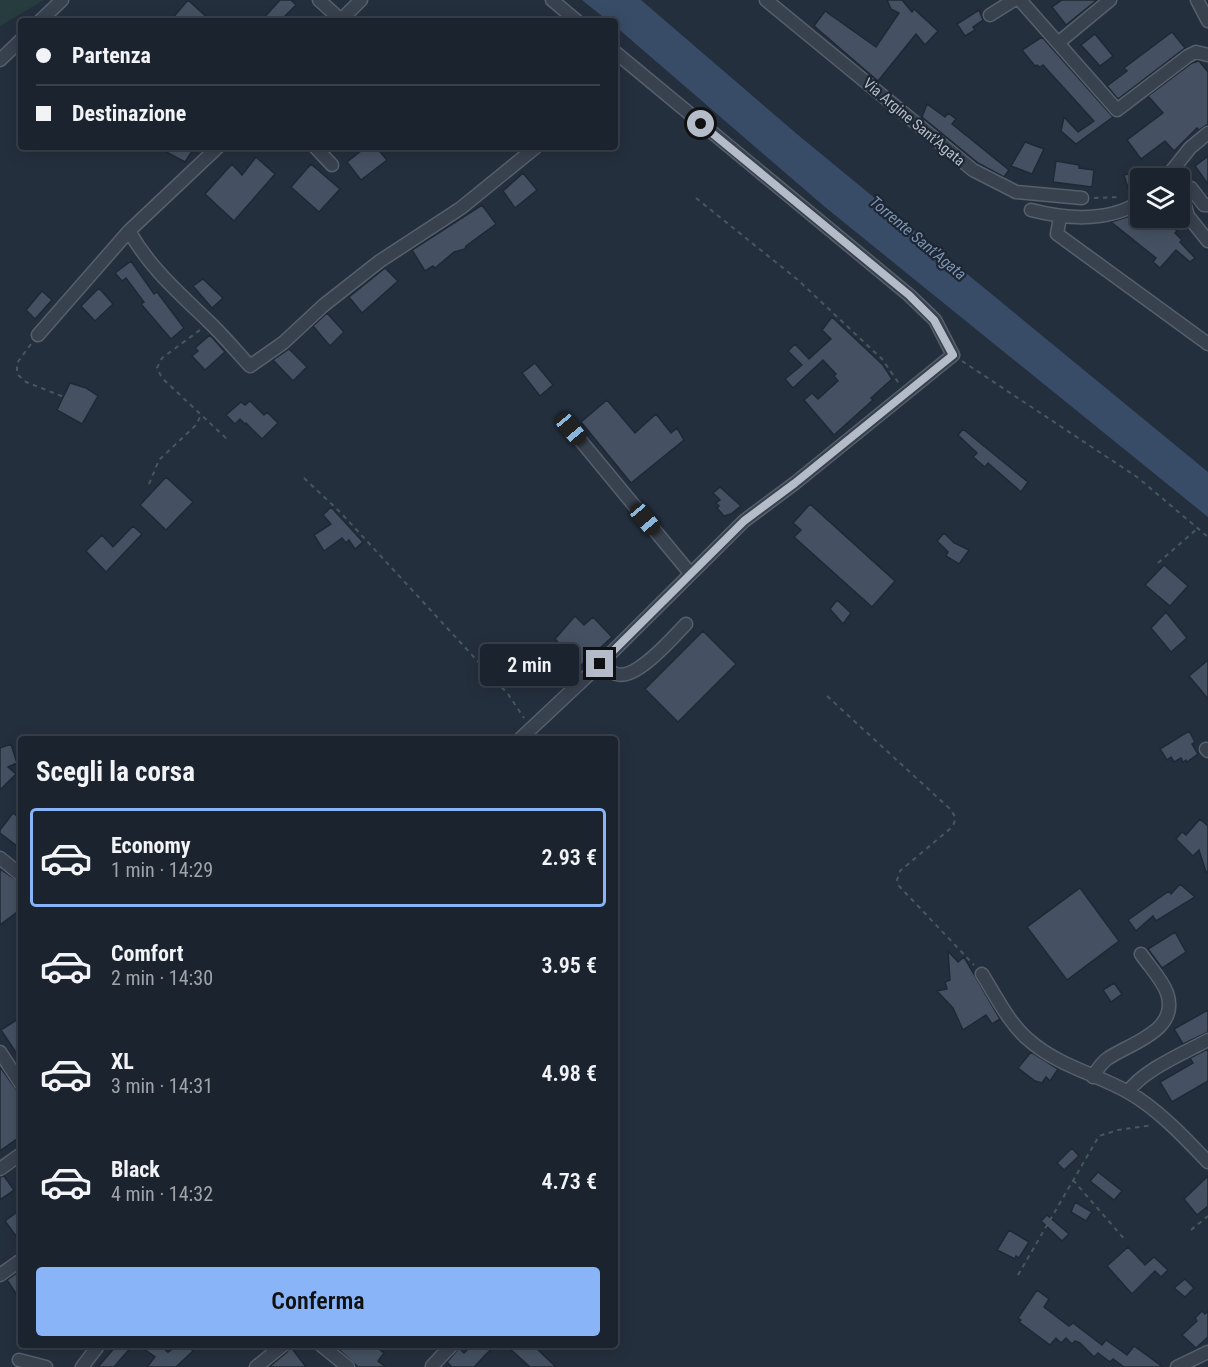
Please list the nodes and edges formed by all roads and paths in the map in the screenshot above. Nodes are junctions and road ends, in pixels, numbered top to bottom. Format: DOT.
graph roads {
  1 [pos="62,0"];
  2 [pos="319,0"];
  3 [pos="362,0"];
  4 [pos="552,0"];
  5 [pos="766,0"];
  6 [pos="1014,0"];
  7 [pos="1020,0"];
  8 [pos="1110,0"];
  9 [pos="1197,0"];
  10 [pos="990,15"];
  11 [pos="43,18"];
  12 [pos="338,18"];
  13 [pos="344,18"];
  14 [pos="573,18"];
  15 [pos="1208,21"];
  16 [pos="18,43"];
  17 [pos="1058,43"];
  18 [pos="618,54"];
  19 [pos="1208,55"];
  20 [pos="0,60"];
  21 [pos="1208,133"];
  22 [pos="215,150"];
  23 [pos="318,150"];
  24 [pos="532,150"];
  25 [pos="332,165"];
  26 [pos="1177,168"];
  27 [pos="1190,192"];
  28 [pos="696,198"];
  29 [pos="1082,198"];
  30 [pos="1130,199"];
  31 [pos="1208,205"];
  32 [pos="1130,208"];
  33 [pos="1031,210"];
  34 [pos="1060,217"];
  35 [pos="1190,218"];
  36 [pos="129,231"];
  37 [pos="1208,241"];
  38 [pos="210,323"];
  39 [pos="38,334"];
  40 [pos="1208,344"];
  41 [pos="953,355"];
  42 [pos="905,392"];
  43 [pos="74,401"];
  44 [pos="201,415"];
  45 [pos="571,429"];
  46 [pos="228,440"];
  47 [pos="304,478"];
  48 [pos="149,484"];
  49 [pos="1198,528"];
  50 [pos="1208,537"];
  51 [pos="1158,563"];
  52 [pos="690,573"];
  53 [pos="686,624"];
  54 [pos="600,664"];
  55 [pos="827,696"];
  56 [pos="531,727"];
  57 [pos="523,736"];
  58 [pos="0,858"];
  59 [pos="18,873"];
  60 [pos="1141,954"];
  61 [pos="982,974"];
  62 [pos="1208,1040"];
  63 [pos="0,1052"];
  64 [pos="1093,1077"];
  65 [pos="18,1079"];
  66 [pos="1128,1092"];
  67 [pos="1168,1123"];
  68 [pos="18,1156"];
  69 [pos="1208,1162"];
  70 [pos="0,1169"];
  71 [pos="1073,1180"];
  72 [pos="1208,1216"];
  73 [pos="1191,1230"];
  74 [pos="1126,1241"];
  75 [pos="18,1262"];
  76 [pos="0,1275"];
  77 [pos="1018,1275"];
  78 [pos="96,1348"];
  79 [pos="280,1348"];
  80 [pos="324,1348"];
  81 [pos="449,1348"];
  82 [pos="1208,1352"];
  83 [pos="19,1360"];
  84 [pos="46,1367"];
  85 [pos="82,1367"];
  86 [pos="256,1367"];
  87 [pos="348,1367"];
  88 [pos="431,1367"];
  89 [pos="1177,1367"];
  1 -- 11 [label="street"];
  2 -- 12 [label="street"];
  3 -- 13 [label="street"];
  4 -- 14 [label="street"];
  5 -- 29 [label="street, Via Argine Sant'Agata"];
  6 -- 10 [label="street"];
  7 -- 17 [label="street"];
  8 -- 17 [label="street"];
  9 -- 15 [label="street"];
  16 -- 20 [label="street"];
  17 -- 19 [label="street"];
  18 -- 41 [label="street"];
  21 -- 26 [label="street"];
  22 -- 36 [label="street"];
  23 -- 25 [label="street"];
  24 -- 38 [label="street"];
  27 -- 31 [label="street"];
  28 -- 42 [label="path"];
  29 -- 30 [label="path"];
  32 -- 34 [label="street"];
  33 -- 34 [label="street"];
  34 -- 40 [label="street"];
  35 -- 37 [label="street"];
  36 -- 38 [label="street"];
  36 -- 39 [label="street"];
  38 -- 44 [label="path"];
  39 -- 43 [label="path"];
  41 -- 42 [label="street"];
  41 -- 49 [label="path"];
  42 -- 52 [label="street"];
  44 -- 46 [label="path"];
  44 -- 48 [label="path"];
  45 -- 52 [label="street"];
  47 -- 56 [label="path"];
  49 -- 50 [label="path"];
  49 -- 51 [label="path"];
  52 -- 54 [label="street"];
  53 -- 54 [label="street"];
  54 -- 56 [label="street"];
  55 -- 61 [label="path"];
  56 -- 57 [label="street"];
  58 -- 59 [label="street"];
  60 -- 64 [label="street"];
  61 -- 64 [label="street"];
  62 -- 66 [label="street"];
  63 -- 65 [label="street"];
  64 -- 66 [label="street"];
  66 -- 67 [label="street"];
  67 -- 69 [label="street"];
  67 -- 71 [label="path"];
  68 -- 70 [label="street"];
  71 -- 74 [label="path"];
  71 -- 77 [label="path"];
  72 -- 73 [label="path"];
  75 -- 76 [label="street"];
  78 -- 85 [label="street"];
  79 -- 86 [label="street"];
  80 -- 87 [label="street"];
  81 -- 88 [label="street"];
  82 -- 89 [label="street"];
  83 -- 84 [label="street"];
}
